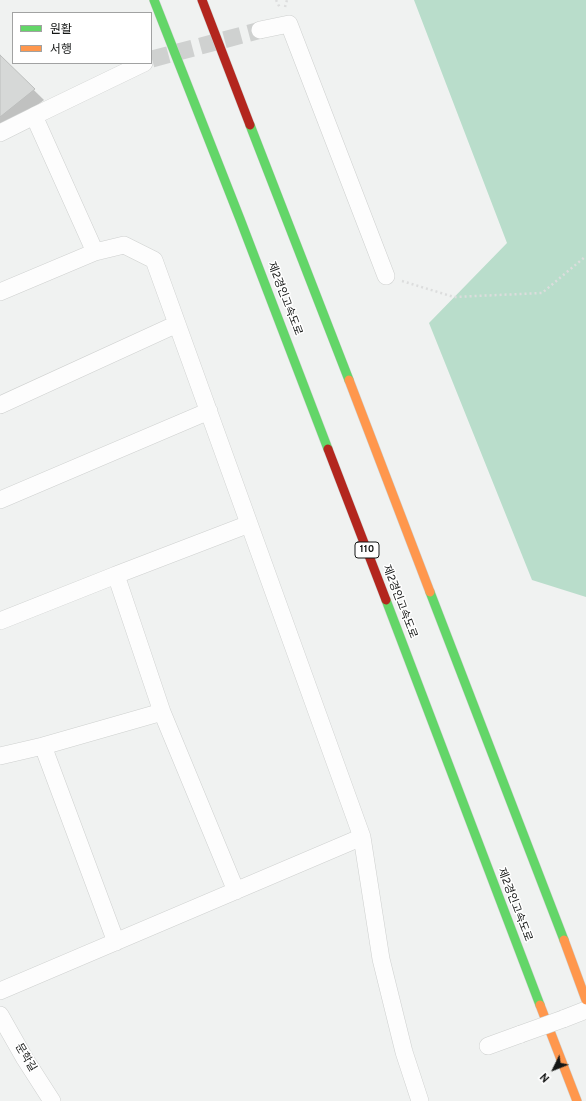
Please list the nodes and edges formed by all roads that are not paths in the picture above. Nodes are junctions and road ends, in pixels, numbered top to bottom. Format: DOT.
graph roads {
  1 [pos="154,0"];
  2 [pos="202,0"];
  3 [pos="260,30"];
  4 [pos="143,64"];
  5 [pos="34,116"];
  6 [pos="0,133"];
  7 [pos="95,252"];
  8 [pos="386,276"];
  9 [pos="0,292"];
  10 [pos="177,324"];
  11 [pos="0,405"];
  12 [pos="208,411"];
  13 [pos="0,500"];
  14 [pos="249,524"];
  15 [pos="116,575"];
  16 [pos="0,621"];
  17 [pos="162,712"];
  18 [pos="43,746"];
  19 [pos="0,756"];
  20 [pos="362,837"];
  21 [pos="236,891"];
  22 [pos="556,917"];
  23 [pos="116,942"];
  24 [pos="582,964"];
  25 [pos="0,991"];
  26 [pos="586,1000"];
  27 [pos="586,1010"];
  28 [pos="0,1015"];
  29 [pos="488,1046"];
  30 [pos="52,1101"];
  31 [pos="420,1101"];
  32 [pos="577,1101"];
  1 -- 32 [label="highway, 제2경인고속도로 / 110"];
  2 -- 22 [label="highway"];
  3 -- 8 [label="street"];
  4 -- 5 [label="street"];
  5 -- 6 [label="street"];
  5 -- 7 [label="street"];
  7 -- 9 [label="street"];
  7 -- 10 [label="street"];
  10 -- 11 [label="street"];
  10 -- 12 [label="street"];
  12 -- 13 [label="street"];
  12 -- 14 [label="street"];
  14 -- 15 [label="street"];
  14 -- 20 [label="street"];
  15 -- 16 [label="street"];
  15 -- 17 [label="street"];
  17 -- 18 [label="street"];
  17 -- 21 [label="street"];
  18 -- 19 [label="street"];
  18 -- 23 [label="street"];
  20 -- 21 [label="street"];
  20 -- 31 [label="street"];
  21 -- 23 [label="street"];
  22 -- 24 [label="highway"];
  22 -- 26 [label="highway"];
  23 -- 25 [label="street"];
  27 -- 29 [label="street, bridge"];
  28 -- 30 [label="street, 문학길"];
}
